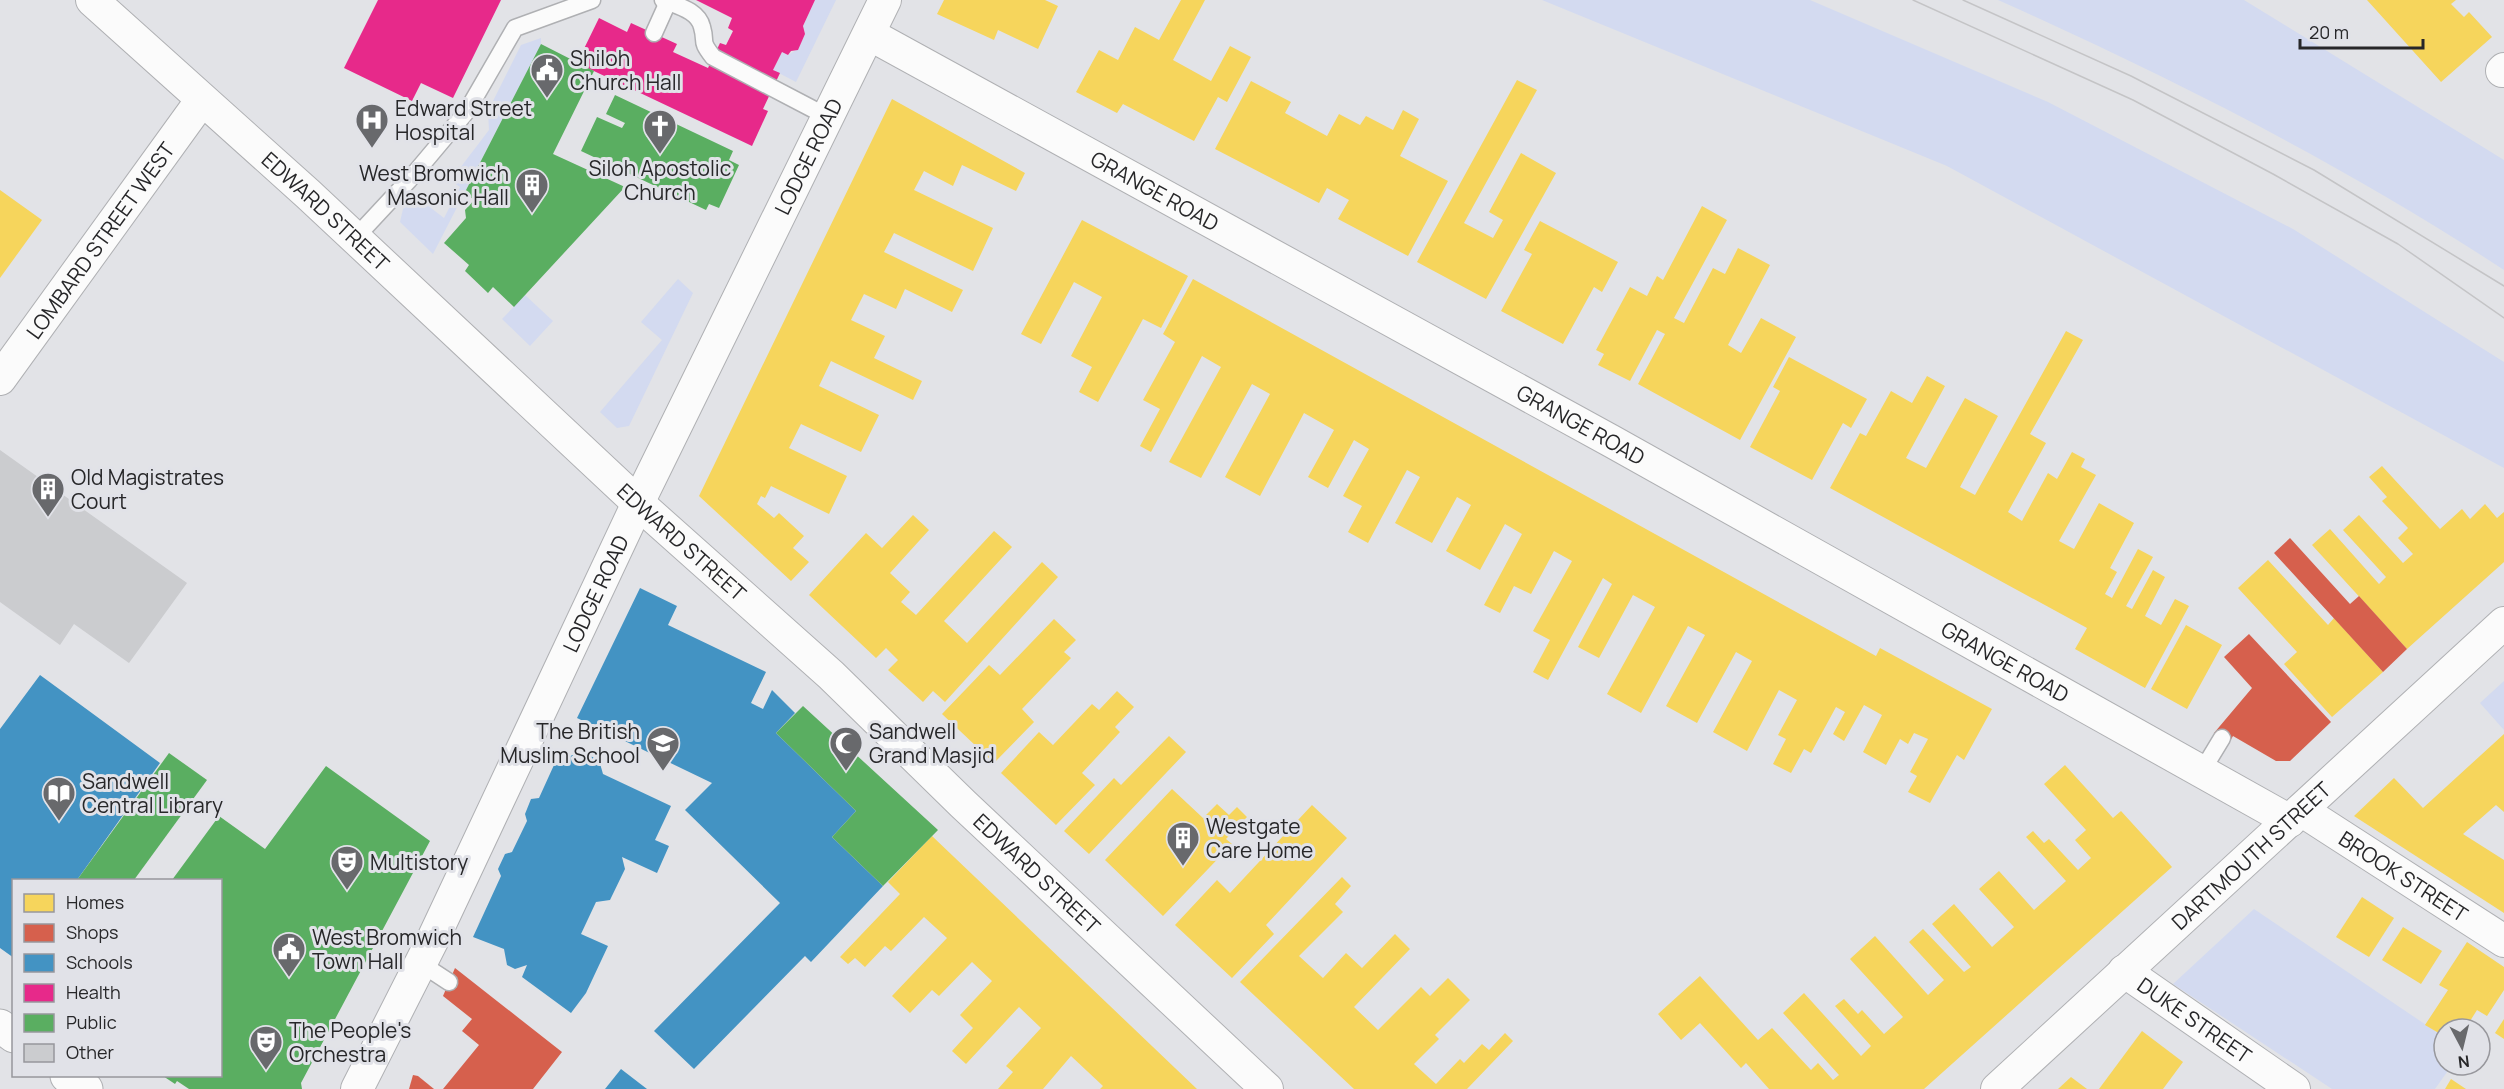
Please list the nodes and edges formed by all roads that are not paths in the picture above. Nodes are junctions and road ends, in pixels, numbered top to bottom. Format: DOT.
graph roads {
  1 [pos="92,0"];
  2 [pos="592,0"];
  3 [pos="885,0"];
  4 [pos="666,1"];
  5 [pos="654,33"];
  6 [pos="869,34"];
  7 [pos="201,101"];
  8 [pos="828,117"];
  9 [pos="355,238"];
  10 [pos="0,379"];
  11 [pos="638,503"];
  12 [pos="2504,623"];
  13 [pos="2222,738"];
  14 [pos="2202,771"];
  15 [pos="2296,816"];
  16 [pos="2504,941"];
  17 [pos="420,963"];
  18 [pos="2124,971"];
  19 [pos="449,982"];
  20 [pos="68,1077"];
  21 [pos="86,1089"];
  22 [pos="357,1089"];
  23 [pos="1267,1089"];
  24 [pos="1997,1089"];
  25 [pos="2294,1089"];
  1 -- 7 [label="street, EDWARD STREET"];
  2 -- 9 [label="lane"];
  3 -- 6 [label="street, LODGE ROAD"];
  4 -- 5 [label="lane"];
  4 -- 8 [label="lane"];
  6 -- 8 [label="street, LODGE ROAD"];
  6 -- 14 [label="street, GRANGE ROAD"];
  7 -- 9 [label="street, EDWARD STREET"];
  7 -- 10 [label="street, LOMBARD STREET WEST"];
  8 -- 11 [label="street, LODGE ROAD"];
  9 -- 11 [label="street, EDWARD STREET"];
  11 -- 17 [label="street, LODGE ROAD"];
  11 -- 23 [label="street, EDWARD STREET"];
  12 -- 15 [label="street, DARTMOUTH STREET"];
  13 -- 14 [label="lane"];
  14 -- 15 [label="street, GRANGE ROAD"];
  15 -- 16 [label="street, BROOK STREET"];
  15 -- 18 [label="street, DARTMOUTH STREET"];
  17 -- 19 [label="lane"];
  17 -- 22 [label="street, LODGE ROAD"];
  18 -- 24 [label="street, DARTMOUTH STREET"];
  18 -- 25 [label="street, DUKE STREET"];
  20 -- 21 [label="street"];
}
